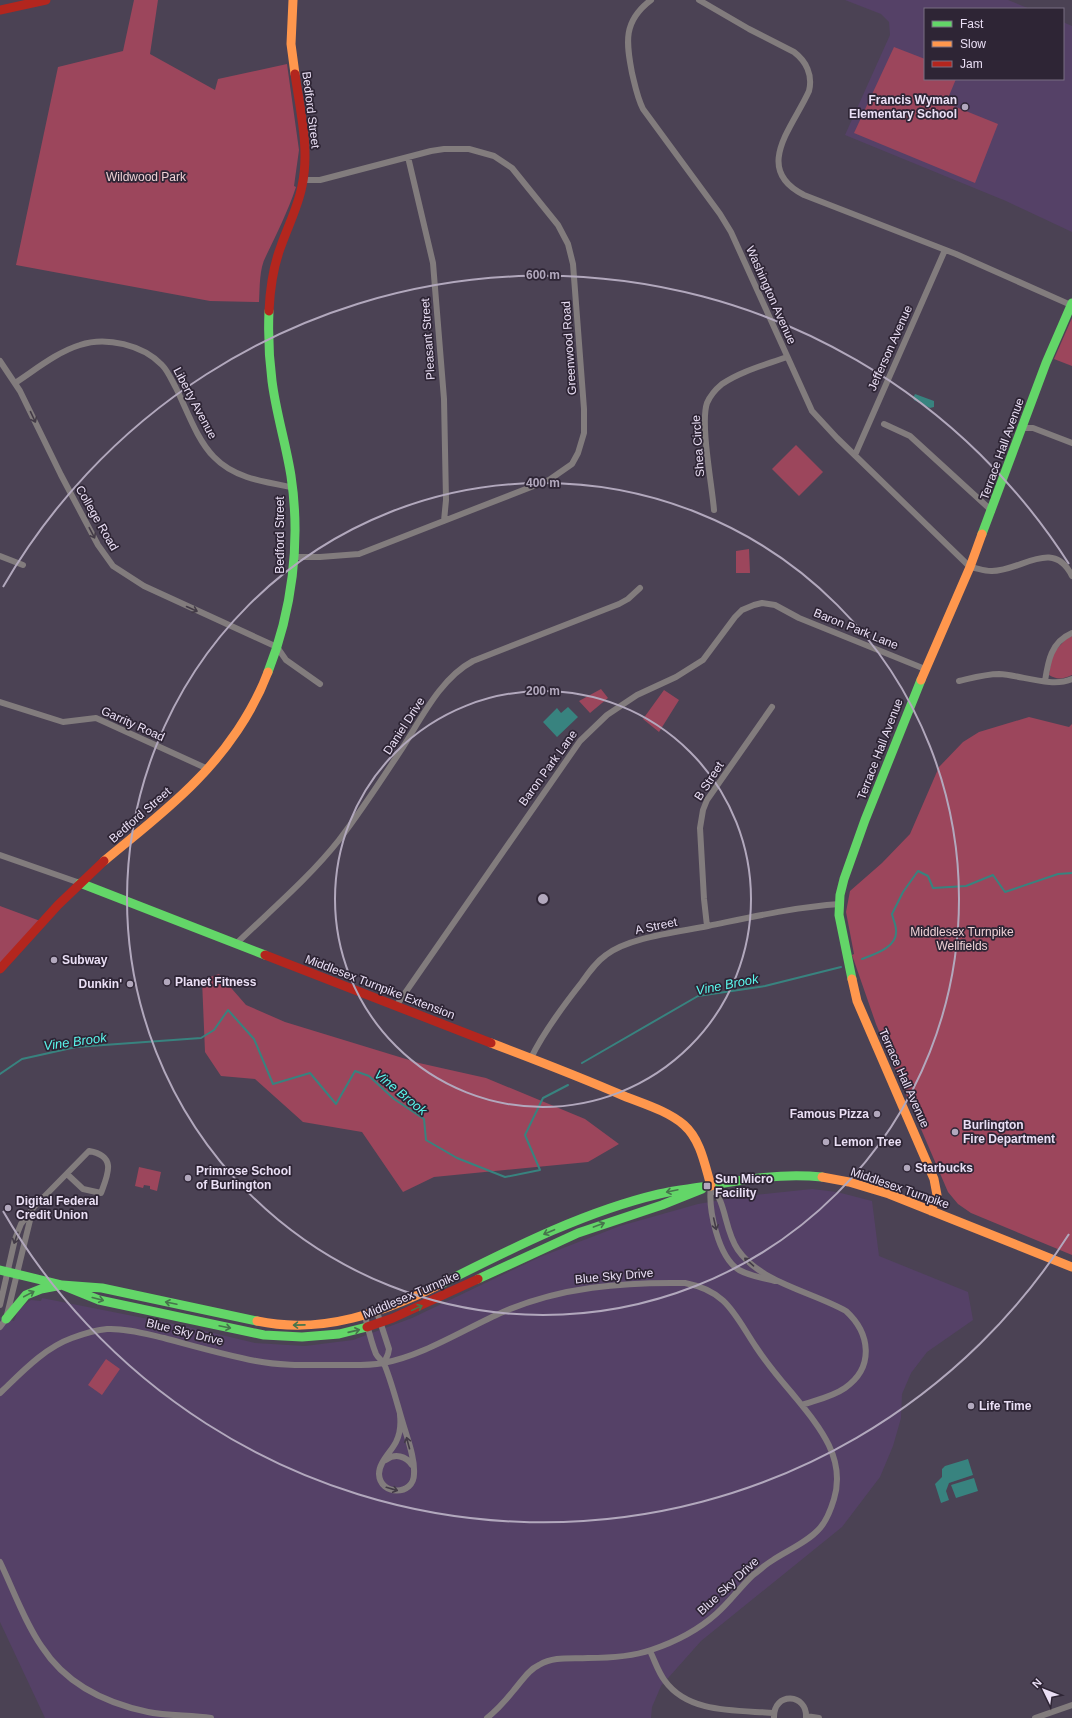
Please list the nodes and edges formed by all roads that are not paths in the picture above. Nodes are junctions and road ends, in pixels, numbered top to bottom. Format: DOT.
graph roads {
  1 [pos="46,0"];
  2 [pos="293,0"];
  3 [pos="651,0"];
  4 [pos="699,0"];
  5 [pos="0,10"];
  6 [pos="408,157"];
  7 [pos="303,180"];
  8 [pos="945,250"];
  9 [pos="1072,304"];
  10 [pos="787,357"];
  11 [pos="0,361"];
  12 [pos="15,383"];
  13 [pos="884,424"];
  14 [pos="1022,428"];
  15 [pos="1072,443"];
  16 [pos="855,455"];
  17 [pos="291,487"];
  18 [pos="714,510"];
  19 [pos="992,511"];
  20 [pos="444,521"];
  21 [pos="0,556"];
  22 [pos="294,557"];
  23 [pos="22,565"];
  24 [pos="970,567"];
  25 [pos="1072,576"];
  26 [pos="640,588"];
  27 [pos="1072,633"];
  28 [pos="277,647"];
  29 [pos="925,668"];
  30 [pos="1072,679"];
  31 [pos="959,681"];
  32 [pos="1045,681"];
  33 [pos="320,684"];
  34 [pos="0,702"];
  35 [pos="772,707"];
  36 [pos="208,769"];
  37 [pos="0,855"];
  38 [pos="80,883"];
  39 [pos="840,904"];
  40 [pos="707,926"];
  41 [pos="236,944"];
  42 [pos="0,969"];
  43 [pos="396,1006"];
  44 [pos="531,1058"];
  45 [pos="67,1174"];
  46 [pos="711,1186"];
  47 [pos="34,1207"];
  48 [pos="931,1211"];
  49 [pos="1072,1267"];
  50 [pos="8,1272"];
  51 [pos="782,1282"];
  52 [pos="62,1285"];
  53 [pos="0,1305"];
  54 [pos="377,1312"];
  55 [pos="365,1316"];
  56 [pos="6,1318"];
  57 [pos="381,1323"];
  58 [pos="0,1327"];
  59 [pos="368,1327"];
  60 [pos="384,1363"];
  61 [pos="0,1393"];
  62 [pos="802,1405"];
  63 [pos="400,1415"];
  64 [pos="383,1463"];
  65 [pos="415,1472"];
  66 [pos="0,1562"];
  67 [pos="650,1651"];
  68 [pos="1072,1705"];
  69 [pos="774,1715"];
  70 [pos="806,1717"];
  71 [pos="211,1718"];
  72 [pos="487,1718"];
  73 [pos="819,1718"];
  74 [pos="1035,1718"];
  1 -- 5 [label="main road"];
  2 -- 7 [label="main road, Bedford Street"];
  3 -- 10 [label="street, Washington Avenue"];
  4 -- 8 [label="street"];
  6 -- 7 [label="street, Greenwood Road"];
  6 -- 20 [label="street, Pleasant Street"];
  6 -- 20 [label="street, Greenwood Road"];
  7 -- 17 [label="main road, Bedford Street"];
  8 -- 9 [label="street"];
  8 -- 16 [label="street, Jefferson Avenue"];
  9 -- 14 [label="main road, Terrace Hall Avenue"];
  10 -- 16 [label="street, Washington Avenue"];
  10 -- 18 [label="street, Shea Circle"];
  11 -- 12 [label="street, College Road"];
  12 -- 17 [label="street, Liberty Avenue"];
  12 -- 28 [label="street, College Road, one-way"];
  13 -- 19 [label="street"];
  14 -- 15 [label="street"];
  14 -- 19 [label="main road, Terrace Hall Avenue"];
  16 -- 24 [label="street, Washington Avenue"];
  17 -- 22 [label="main road, Bedford Street"];
  19 -- 24 [label="main road, Terrace Hall Avenue"];
  20 -- 22 [label="street, Greenwood Road"];
  21 -- 23 [label="street"];
  22 -- 28 [label="main road, Bedford Street"];
  24 -- 25 [label="street"];
  24 -- 29 [label="main road, Terrace Hall Avenue"];
  26 -- 41 [label="street, Daniel Drive"];
  27 -- 32 [label="street"];
  28 -- 33 [label="street"];
  28 -- 36 [label="main road, Bedford Street"];
  29 -- 39 [label="main road, Terrace Hall Avenue"];
  29 -- 43 [label="street, Baron Park Lane"];
  30 -- 32 [label="street"];
  31 -- 32 [label="street"];
  34 -- 36 [label="street, Garrity Road"];
  35 -- 40 [label="street, B Street"];
  36 -- 38 [label="main road, Bedford Street"];
  37 -- 38 [label="street, Middlesex Turnpike Extension"];
  38 -- 41 [label="main road, Middlesex Turnpike Extension"];
  38 -- 42 [label="main road, Bedford Street"];
  39 -- 40 [label="street, A Street"];
  39 -- 48 [label="main road, Terrace Hall Avenue"];
  40 -- 44 [label="street, A Street"];
  41 -- 43 [label="main road, Middlesex Turnpike Extension"];
  43 -- 44 [label="main road, Middlesex Turnpike Extension"];
  44 -- 46 [label="main road, Middlesex Turnpike Extension"];
  45 -- 45 [label="street"];
  45 -- 47 [label="street"];
  46 -- 48 [label="main road, Middlesex Turnpike"];
  51 -- 46 [label="street, one-way"];
  46 -- 51 [label="street, one-way"];
  46 -- 54 [label="main road, Middlesex Turnpike, one-way"];
  57 -- 46 [label="main road, Middlesex Turnpike, one-way"];
  47 -- 50 [label="street"];
  47 -- 50 [label="street, one-way"];
  48 -- 49 [label="main road, Middlesex Turnpike"];
  50 -- 52 [label="main road, Middlesex Turnpike"];
  50 -- 53 [label="street"];
  50 -- 56 [label="street"];
  51 -- 62 [label="street"];
  55 -- 52 [label="main road, Middlesex Turnpike, one-way"];
  56 -- 52 [label="main road, one-way"];
  52 -- 59 [label="main road, Middlesex Turnpike, one-way"];
  54 -- 55 [label="main road, Middlesex Turnpike"];
  54 -- 57 [label="street"];
  55 -- 59 [label="street"];
  56 -- 58 [label="street"];
  57 -- 59 [label="main road, Middlesex Turnpike"];
  57 -- 60 [label="street"];
  59 -- 60 [label="street"];
  60 -- 61 [label="street, Blue Sky Drive"];
  60 -- 62 [label="street, Blue Sky Drive"];
  60 -- 63 [label="street"];
  62 -- 67 [label="street, Blue Sky Drive"];
  63 -- 64 [label="street"];
  65 -- 63 [label="street, one-way"];
  64 -- 65 [label="street"];
  64 -- 65 [label="street, one-way"];
  66 -- 71 [label="street"];
  67 -- 69 [label="street"];
  67 -- 72 [label="street, Blue Sky Drive"];
  68 -- 74 [label="street"];
  69 -- 70 [label="street"];
  70 -- 73 [label="street"];
}
